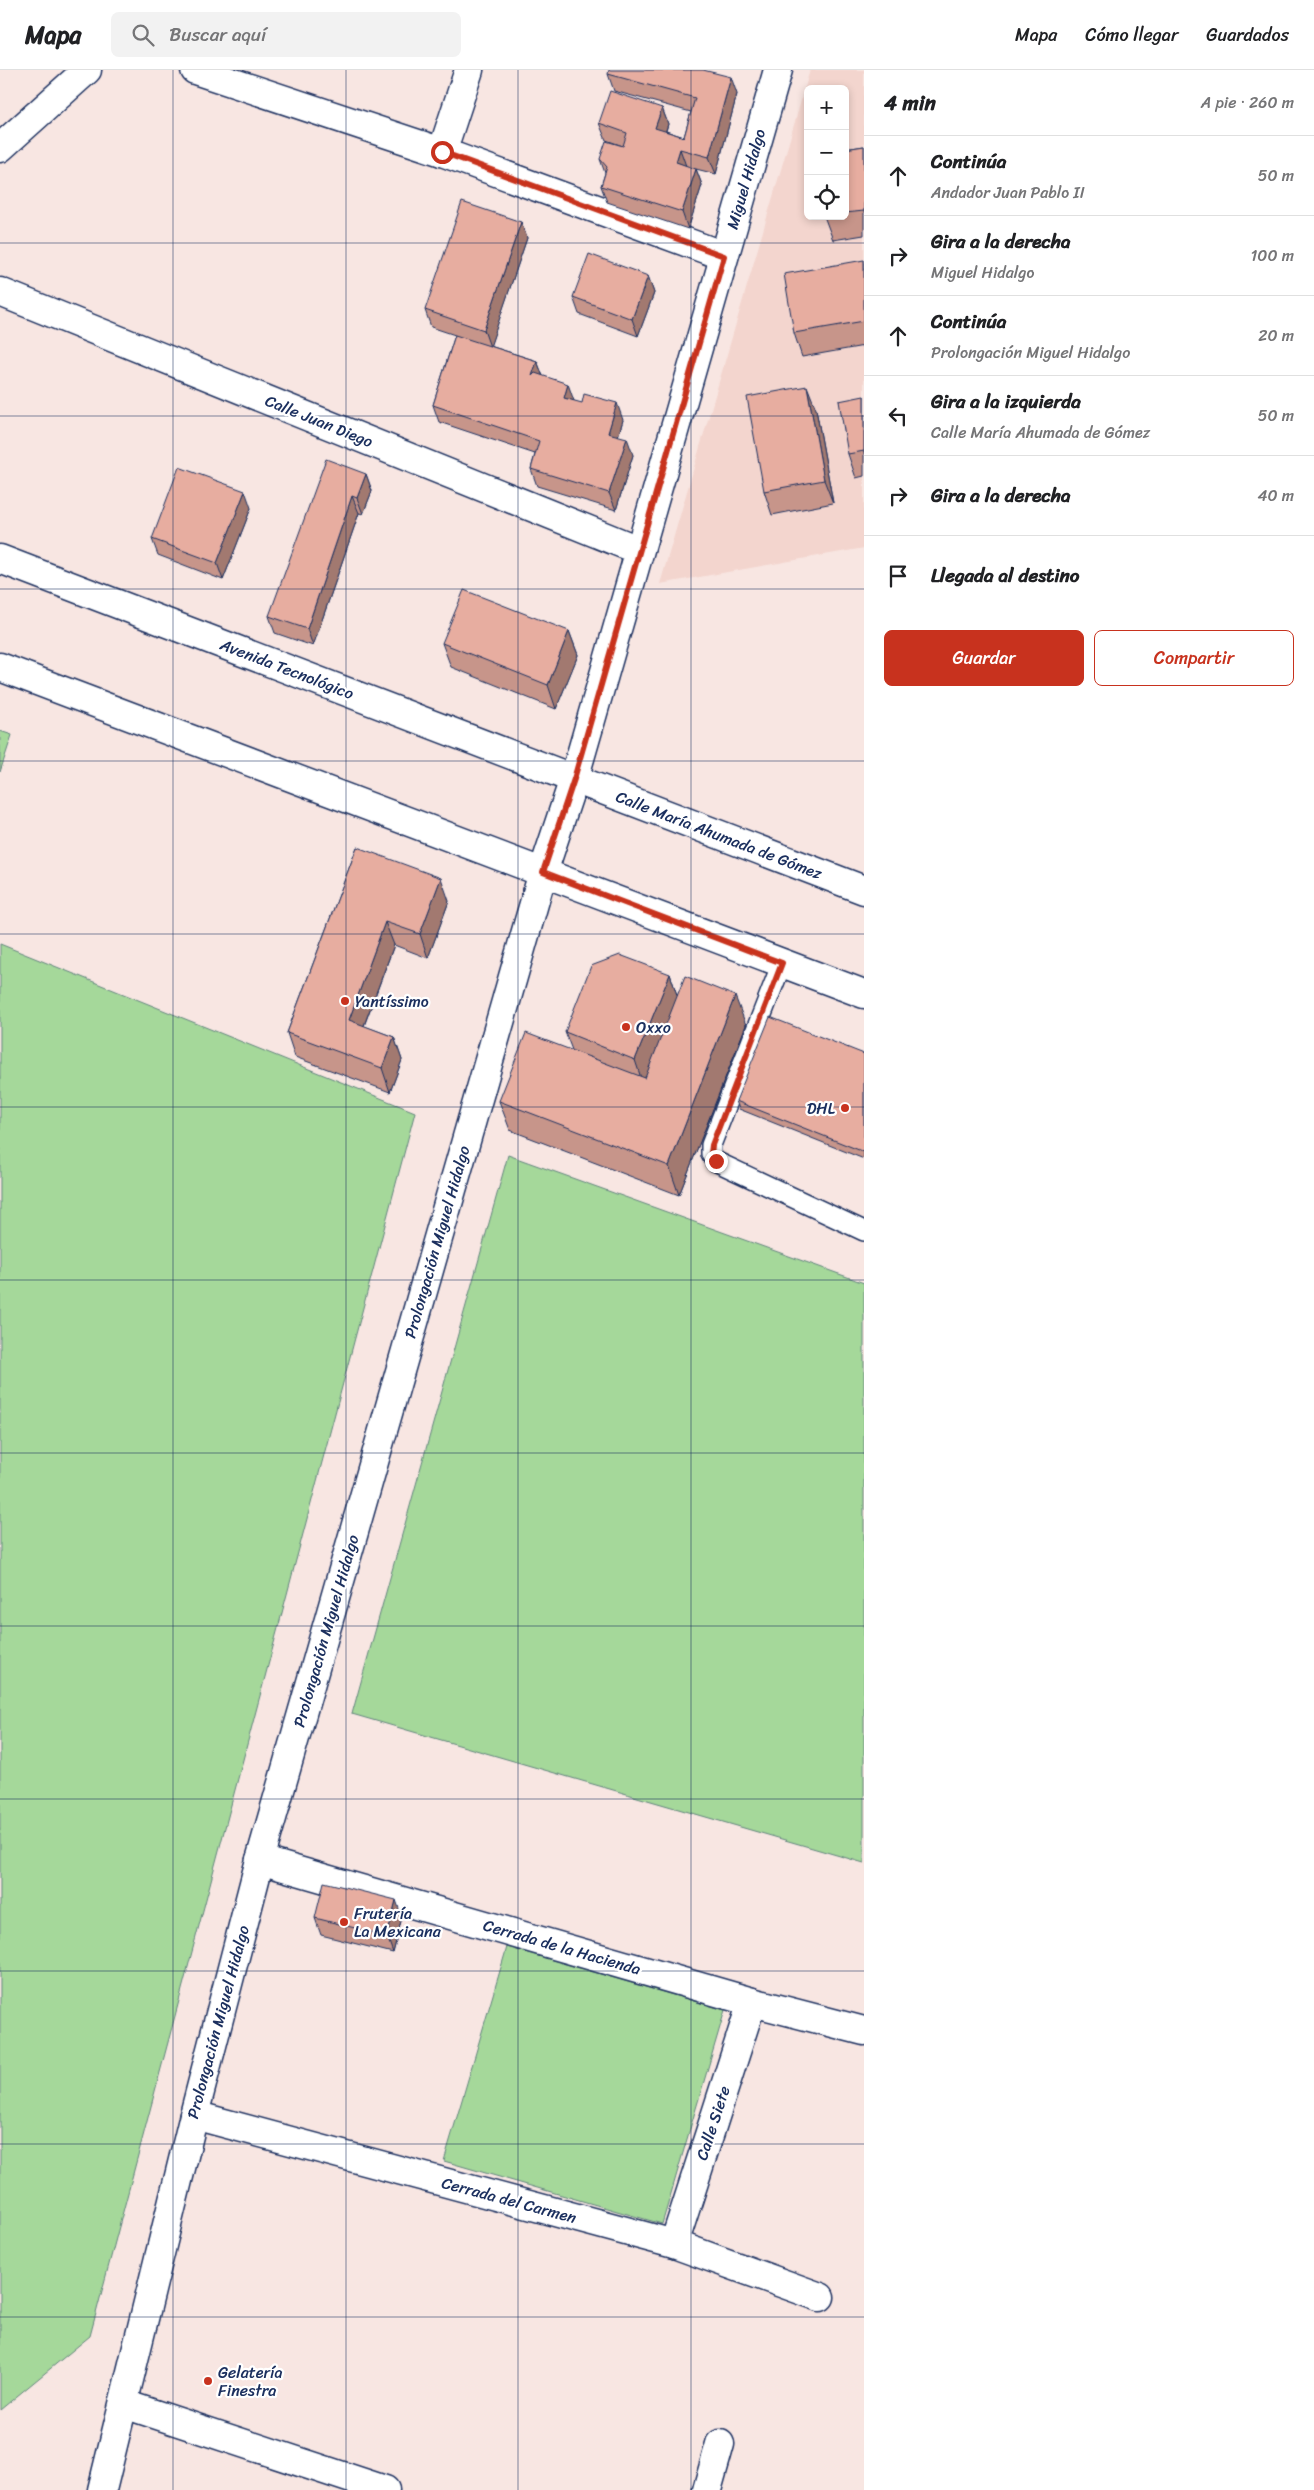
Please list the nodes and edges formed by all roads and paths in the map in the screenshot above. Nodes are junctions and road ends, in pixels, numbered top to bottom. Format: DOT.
graph roads {
  1 [pos="87,70"];
  2 [pos="196,70"];
  3 [pos="470,70"];
  4 [pos="778,70"];
  5 [pos="0,148"];
  6 [pos="442,152"];
  7 [pos="724,256"];
  8 [pos="0,292"];
  9 [pos="638,550"];
  10 [pos="0,559"];
  11 [pos="0,667"];
  12 [pos="574,779"];
  13 [pos="543,872"];
  14 [pos="864,890"];
  15 [pos="782,963"];
  16 [pos="864,994"];
  17 [pos="864,1231"];
  18 [pos="260,1860"];
  19 [pos="752,2002"];
  20 [pos="864,2031"];
  21 [pos="194,2115"];
  22 [pos="674,2244"];
  23 [pos="820,2297"];
  24 [pos="124,2404"];
  25 [pos="720,2444"];
  26 [pos="102,2490"];
  27 [pos="385,2490"];
  28 [pos="707,2490"];
  1 -- 5 [label="street"];
  2 -- 6 [label="street"];
  3 -- 6 [label="street"];
  4 -- 7 [label="street, Miguel Hidalgo"];
  6 -- 7 [label="street"];
  7 -- 9 [label="street, Miguel Hidalgo"];
  8 -- 9 [label="street, Calle Juan Diego"];
  9 -- 12 [label="street, Miguel Hidalgo"];
  10 -- 12 [label="street, Avenida Tecnológico"];
  11 -- 13 [label="street"];
  12 -- 13 [label="street, Prolongación Miguel Hidalgo"];
  12 -- 14 [label="street, Calle María Ahumada de Gómez"];
  13 -- 15 [label="street"];
  13 -- 18 [label="street, Prolongación Miguel Hidalgo"];
  15 -- 16 [label="street"];
  15 -- 17 [label="lane"];
  18 -- 19 [label="street, Cerrada de la Hacienda"];
  18 -- 21 [label="street, Prolongación Miguel Hidalgo"];
  19 -- 20 [label="street, Cerrada de la Hacienda"];
  19 -- 22 [label="street, Calle Siete"];
  21 -- 22 [label="street, Cerrada del Carmen"];
  21 -- 24 [label="street, Prolongación Miguel Hidalgo"];
  22 -- 23 [label="street, Cerrada del Carmen"];
  24 -- 26 [label="street, Prolongación Miguel Hidalgo"];
  24 -- 27 [label="street"];
  25 -- 28 [label="street"];
}
